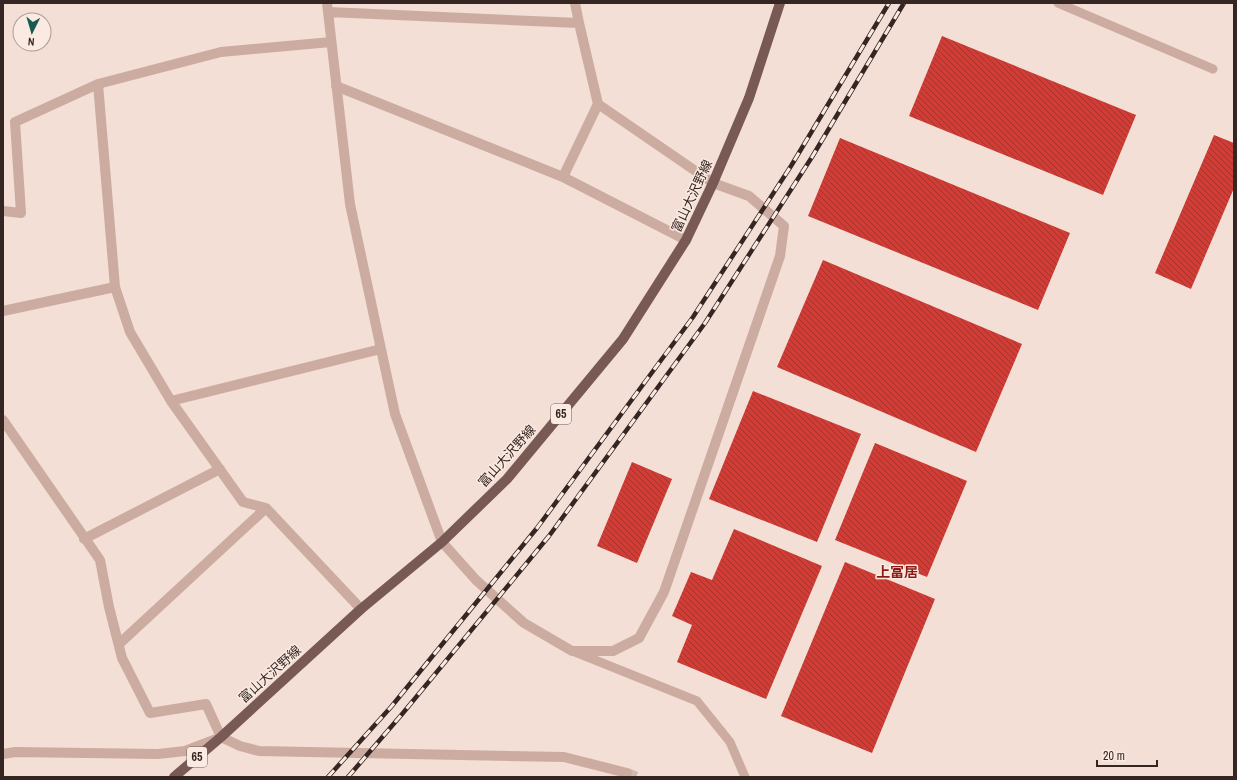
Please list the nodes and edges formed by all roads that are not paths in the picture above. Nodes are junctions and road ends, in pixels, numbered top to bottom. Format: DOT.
graph roads {
  1 [pos="575,3"];
  2 [pos="780,3"];
  3 [pos="1058,3"];
  4 [pos="328,7"];
  5 [pos="579,23"];
  6 [pos="331,42"];
  7 [pos="1213,69"];
  8 [pos="98,84"];
  9 [pos="336,86"];
  10 [pos="598,104"];
  11 [pos="563,177"];
  12 [pos="713,184"];
  13 [pos="3,212"];
  14 [pos="686,240"];
  15 [pos="115,287"];
  16 [pos="3,311"];
  17 [pos="380,349"];
  18 [pos="171,401"];
  19 [pos="3,420"];
  20 [pos="220,469"];
  21 [pos="266,508"];
  22 [pos="84,539"];
  23 [pos="442,542"];
  24 [pos="361,610"];
  25 [pos="119,644"];
  26 [pos="572,651"];
  27 [pos="221,737"];
  28 [pos="3,754"];
  29 [pos="627,773"];
  30 [pos="174,777"];
  31 [pos="745,777"];
  1 -- 5 [label="street"];
  2 -- 12 [label="main road, 富山大沢野線 / 65"];
  3 -- 7 [label="lane"];
  4 -- 5 [label="street"];
  4 -- 6 [label="street"];
  5 -- 10 [label="street"];
  6 -- 8 [label="street"];
  6 -- 9 [label="street"];
  8 -- 13 [label="street"];
  8 -- 15 [label="street"];
  9 -- 11 [label="street"];
  9 -- 17 [label="street"];
  10 -- 11 [label="street"];
  10 -- 12 [label="street"];
  11 -- 14 [label="street"];
  12 -- 14 [label="main road, 富山大沢野線 / 65"];
  12 -- 26 [label="street"];
  14 -- 23 [label="main road, 富山大沢野線 / 65"];
  15 -- 16 [label="street"];
  15 -- 18 [label="street"];
  17 -- 18 [label="street"];
  17 -- 23 [label="street"];
  18 -- 20 [label="street"];
  19 -- 22 [label="street"];
  20 -- 21 [label="street"];
  20 -- 22 [label="street"];
  21 -- 24 [label="street"];
  21 -- 25 [label="street"];
  22 -- 25 [label="street"];
  23 -- 24 [label="main road, 富山大沢野線 / 65"];
  23 -- 26 [label="street"];
  24 -- 27 [label="main road, 富山大沢野線 / 65"];
  25 -- 27 [label="street"];
  26 -- 31 [label="lane"];
  27 -- 28 [label="street"];
  27 -- 29 [label="street"];
  27 -- 30 [label="main road, 富山大沢野線 / 65"];
}
